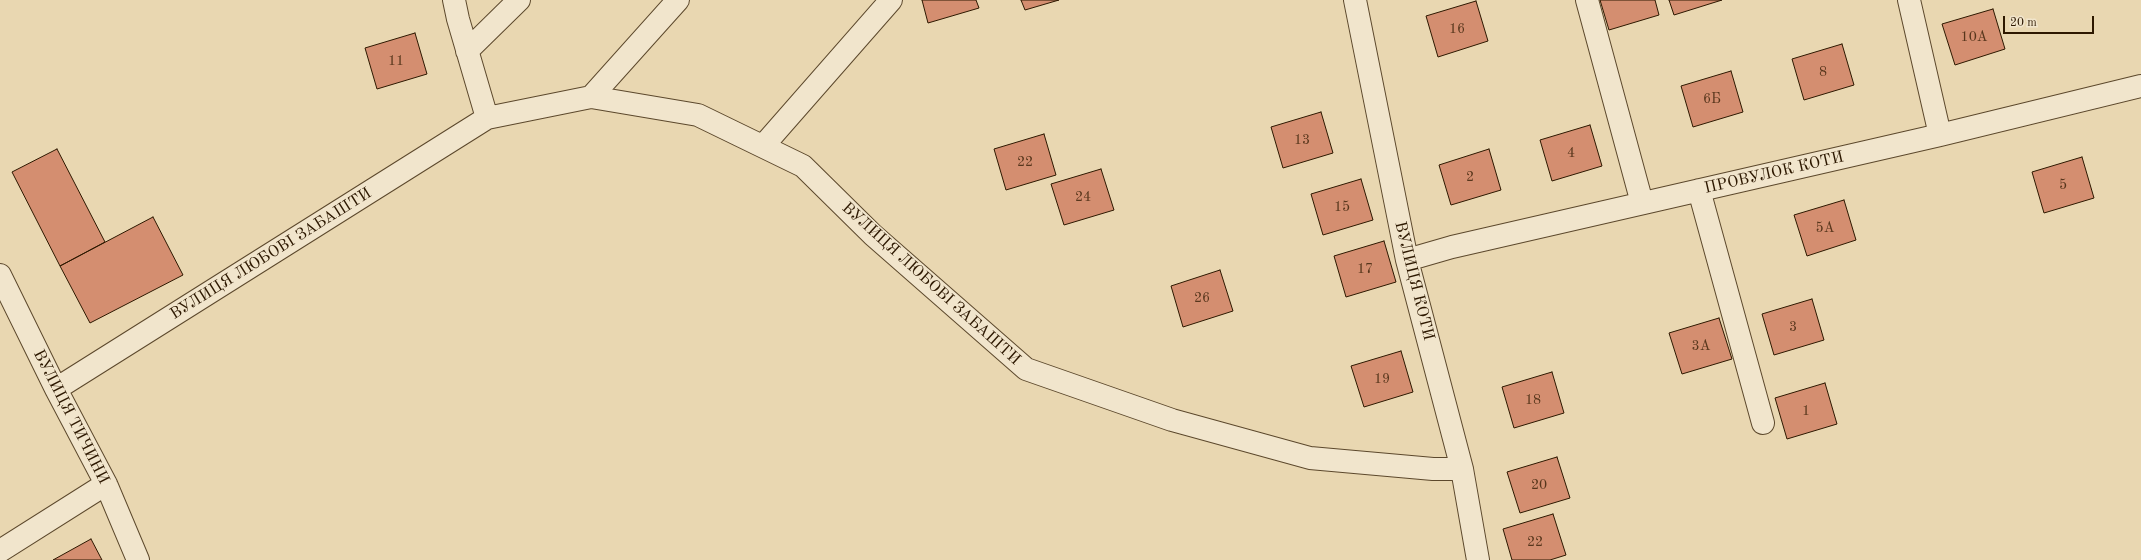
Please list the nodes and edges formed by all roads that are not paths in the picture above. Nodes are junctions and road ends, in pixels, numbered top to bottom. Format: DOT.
graph roads {
  1 [pos="454,0"];
  2 [pos="519,0"];
  3 [pos="678,0"];
  4 [pos="891,0"];
  5 [pos="1355,0"];
  6 [pos="1587,0"];
  7 [pos="1909,0"];
  8 [pos="467,50"];
  9 [pos="2141,86"];
  10 [pos="591,97"];
  11 [pos="487,118"];
  12 [pos="1940,135"];
  13 [pos="762,146"];
  14 [pos="1699,190"];
  15 [pos="1642,203"];
  16 [pos="1407,260"];
  17 [pos="0,275"];
  18 [pos="56,389"];
  19 [pos="1763,423"];
  20 [pos="1462,469"];
  21 [pos="106,484"];
  22 [pos="0,551"];
  23 [pos="138,560"];
  24 [pos="1478,560"];
  1 -- 8 [label="street"];
  2 -- 8 [label="street"];
  3 -- 10 [label="street"];
  4 -- 13 [label="street"];
  5 -- 16 [label="street, ВУЛИЦЯ КОТИ"];
  6 -- 15 [label="street"];
  7 -- 12 [label="street"];
  8 -- 11 [label="street"];
  9 -- 12 [label="street, ПРОВУЛОК КОТИ"];
  10 -- 11 [label="street, ВУЛИЦЯ ЛЮБОВІ ЗАБАШТИ"];
  10 -- 13 [label="street, ВУЛИЦЯ ЛЮБОВІ ЗАБАШТИ"];
  11 -- 18 [label="street, ВУЛИЦЯ ЛЮБОВІ ЗАБАШТИ"];
  12 -- 14 [label="street, ПРОВУЛОК КОТИ"];
  13 -- 20 [label="street, ВУЛИЦЯ ЛЮБОВІ ЗАБАШТИ"];
  14 -- 15 [label="street, ПРОВУЛОК КОТИ"];
  14 -- 19 [label="street"];
  15 -- 16 [label="street, ПРОВУЛОК КОТИ"];
  16 -- 20 [label="street, ВУЛИЦЯ КОТИ"];
  17 -- 18 [label="street, ВУЛИЦЯ ТИЧИНИ"];
  18 -- 21 [label="street, ВУЛИЦЯ ТИЧИНИ"];
  20 -- 24 [label="street, ВУЛИЦЯ КОТИ"];
  21 -- 22 [label="street"];
  21 -- 23 [label="street, ВУЛИЦЯ ТИЧИНИ"];
}
